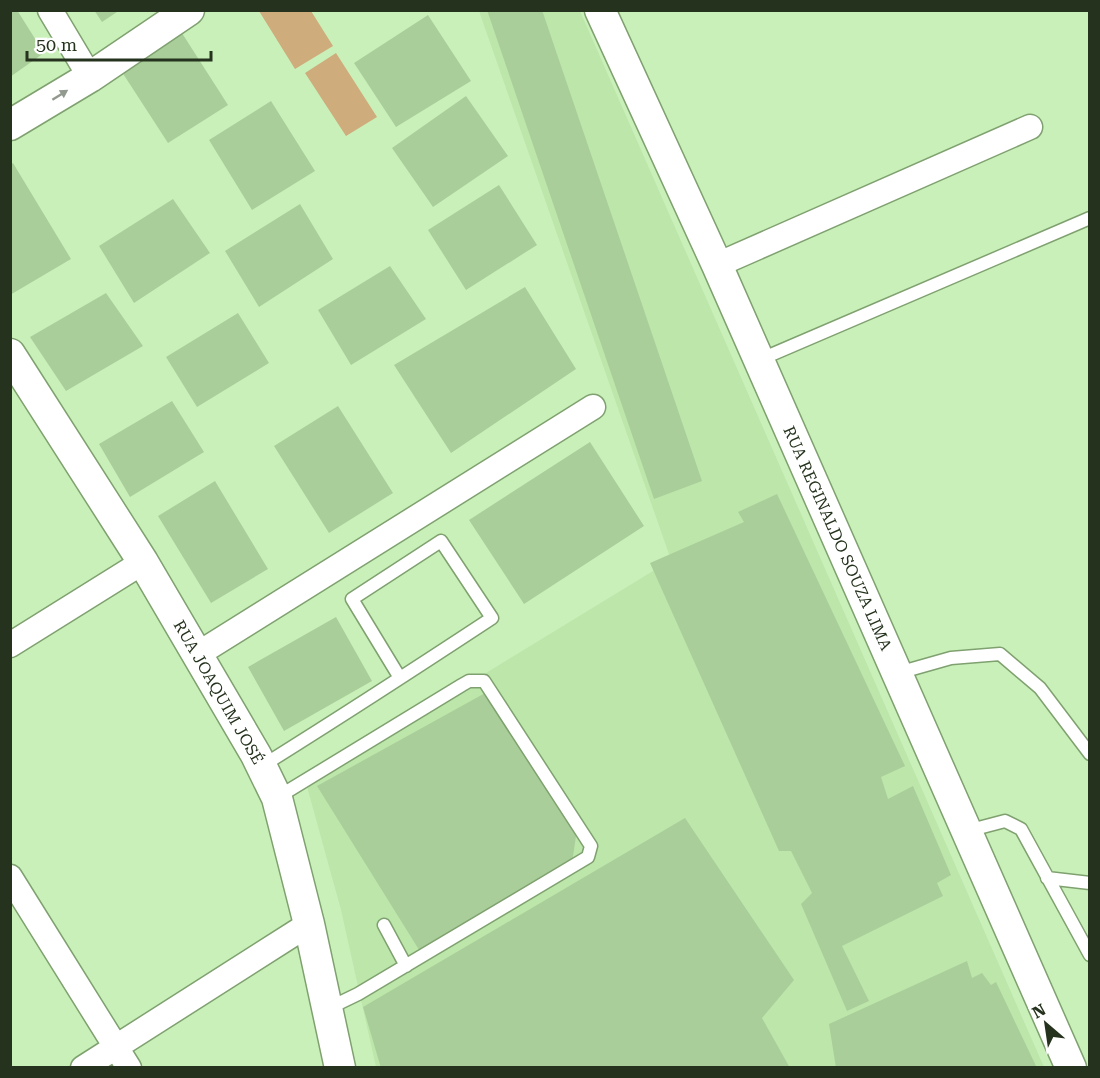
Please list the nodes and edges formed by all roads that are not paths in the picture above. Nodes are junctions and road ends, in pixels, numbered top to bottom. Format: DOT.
graph roads {
  1 [pos="50,10"];
  2 [pos="189,10"];
  3 [pos="600,10"];
  4 [pos="90,76"];
  5 [pos="10,125"];
  6 [pos="1030,127"];
  7 [pos="1089,218"];
  8 [pos="717,265"];
  9 [pos="10,354"];
  10 [pos="759,360"];
  11 [pos="593,407"];
  12 [pos="143,562"];
  13 [pos="10,645"];
  14 [pos="198,654"];
  15 [pos="897,674"];
  16 [pos="400,678"];
  17 [pos="1089,754"];
  18 [pos="262,766"];
  19 [pos="277,798"];
  20 [pos="967,831"];
  21 [pos="10,877"];
  22 [pos="1047,878"];
  23 [pos="1089,883"];
  24 [pos="309,924"];
  25 [pos="384,925"];
  26 [pos="1089,955"];
  27 [pos="406,966"];
  28 [pos="327,1009"];
  29 [pos="116,1046"];
  30 [pos="83,1068"];
  31 [pos="129,1068"];
  32 [pos="340,1068"];
  33 [pos="1071,1068"];
  1 -- 4 [label="street"];
  2 -- 4 [label="street"];
  3 -- 8 [label="street, RUA REGINALDO SOUZA LIMA"];
  5 -- 4 [label="street, one-way"];
  6 -- 8 [label="street"];
  7 -- 10 [label="lane"];
  8 -- 10 [label="street, RUA REGINALDO SOUZA LIMA"];
  9 -- 12 [label="street, RUA JOAQUIM JOSÉ"];
  10 -- 15 [label="street, RUA REGINALDO SOUZA LIMA"];
  11 -- 14 [label="street"];
  12 -- 13 [label="street"];
  12 -- 14 [label="street, RUA JOAQUIM JOSÉ"];
  14 -- 18 [label="street, RUA JOAQUIM JOSÉ"];
  15 -- 17 [label="lane"];
  15 -- 20 [label="street, RUA REGINALDO SOUZA LIMA"];
  16 -- 16 [label="lane"];
  16 -- 18 [label="lane"];
  18 -- 19 [label="street, RUA JOAQUIM JOSÉ"];
  19 -- 24 [label="street, RUA JOAQUIM JOSÉ"];
  19 -- 27 [label="lane"];
  20 -- 22 [label="lane"];
  20 -- 33 [label="street, RUA REGINALDO SOUZA LIMA"];
  21 -- 29 [label="street"];
  22 -- 23 [label="lane"];
  22 -- 26 [label="lane"];
  24 -- 28 [label="street, RUA JOAQUIM JOSÉ"];
  24 -- 29 [label="street"];
  25 -- 27 [label="lane"];
  27 -- 28 [label="lane"];
  28 -- 32 [label="street, RUA JOAQUIM JOSÉ"];
  29 -- 30 [label="street"];
  29 -- 31 [label="street"];
}
